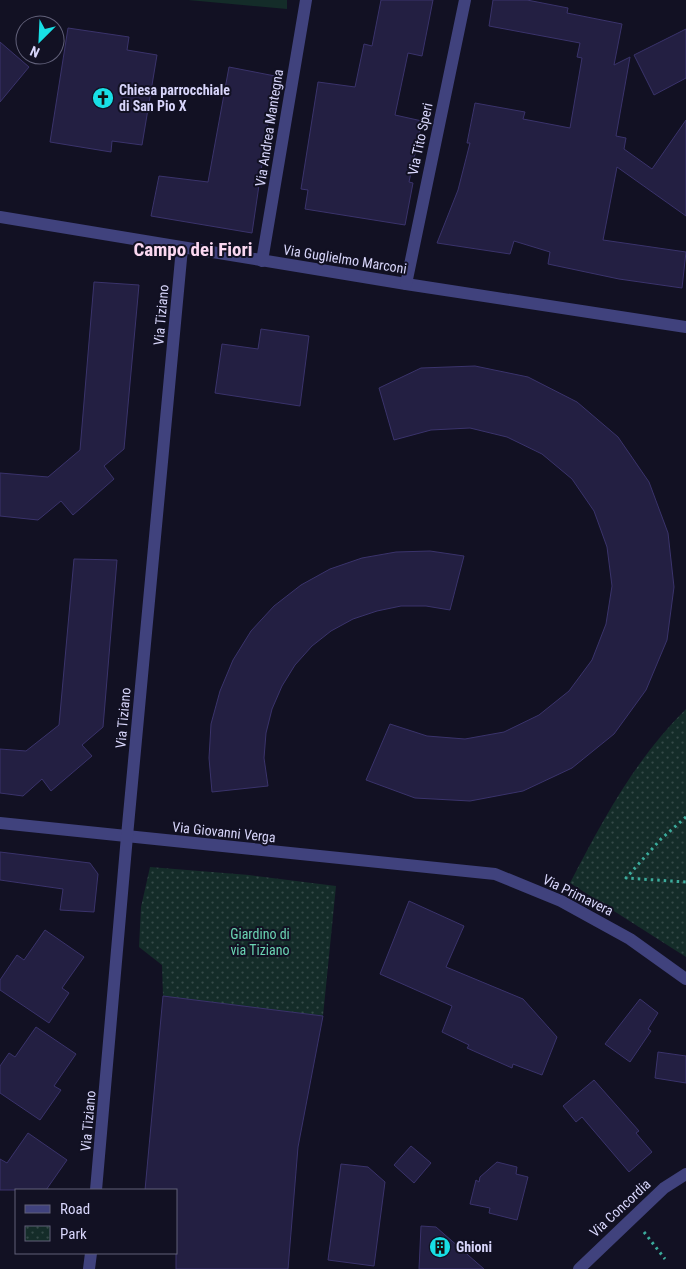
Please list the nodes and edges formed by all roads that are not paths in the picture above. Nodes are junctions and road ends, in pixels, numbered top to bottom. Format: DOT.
graph roads {
  1 [pos="306,0"];
  2 [pos="465,0"];
  3 [pos="0,217"];
  4 [pos="182,248"];
  5 [pos="262,261"];
  6 [pos="406,284"];
  7 [pos="686,327"];
  8 [pos="0,823"];
  9 [pos="126,836"];
  10 [pos="445,867"];
  11 [pos="686,979"];
  12 [pos="686,1174"];
  13 [pos="96,1189"];
  14 [pos="91,1254"];
  15 [pos="89,1269"];
  16 [pos="579,1269"];
  1 -- 5 [label="street, Via Andrea Mantegna"];
  2 -- 6 [label="street, Via Tito Speri"];
  3 -- 4 [label="street, Via Guglielmo Marconi"];
  4 -- 5 [label="street, Via Guglielmo Marconi"];
  4 -- 9 [label="street, Via Tiziano"];
  5 -- 6 [label="street, Via Guglielmo Marconi"];
  6 -- 7 [label="street, Via Guglielmo Marconi"];
  8 -- 9 [label="street, Via Giovanni Verga"];
  9 -- 10 [label="street, Via Giovanni Verga"];
  9 -- 13 [label="street, Via Tiziano"];
  10 -- 11 [label="street, Via Primavera"];
  12 -- 16 [label="street, Via Concordia"];
  14 -- 15 [label="street"];
}
